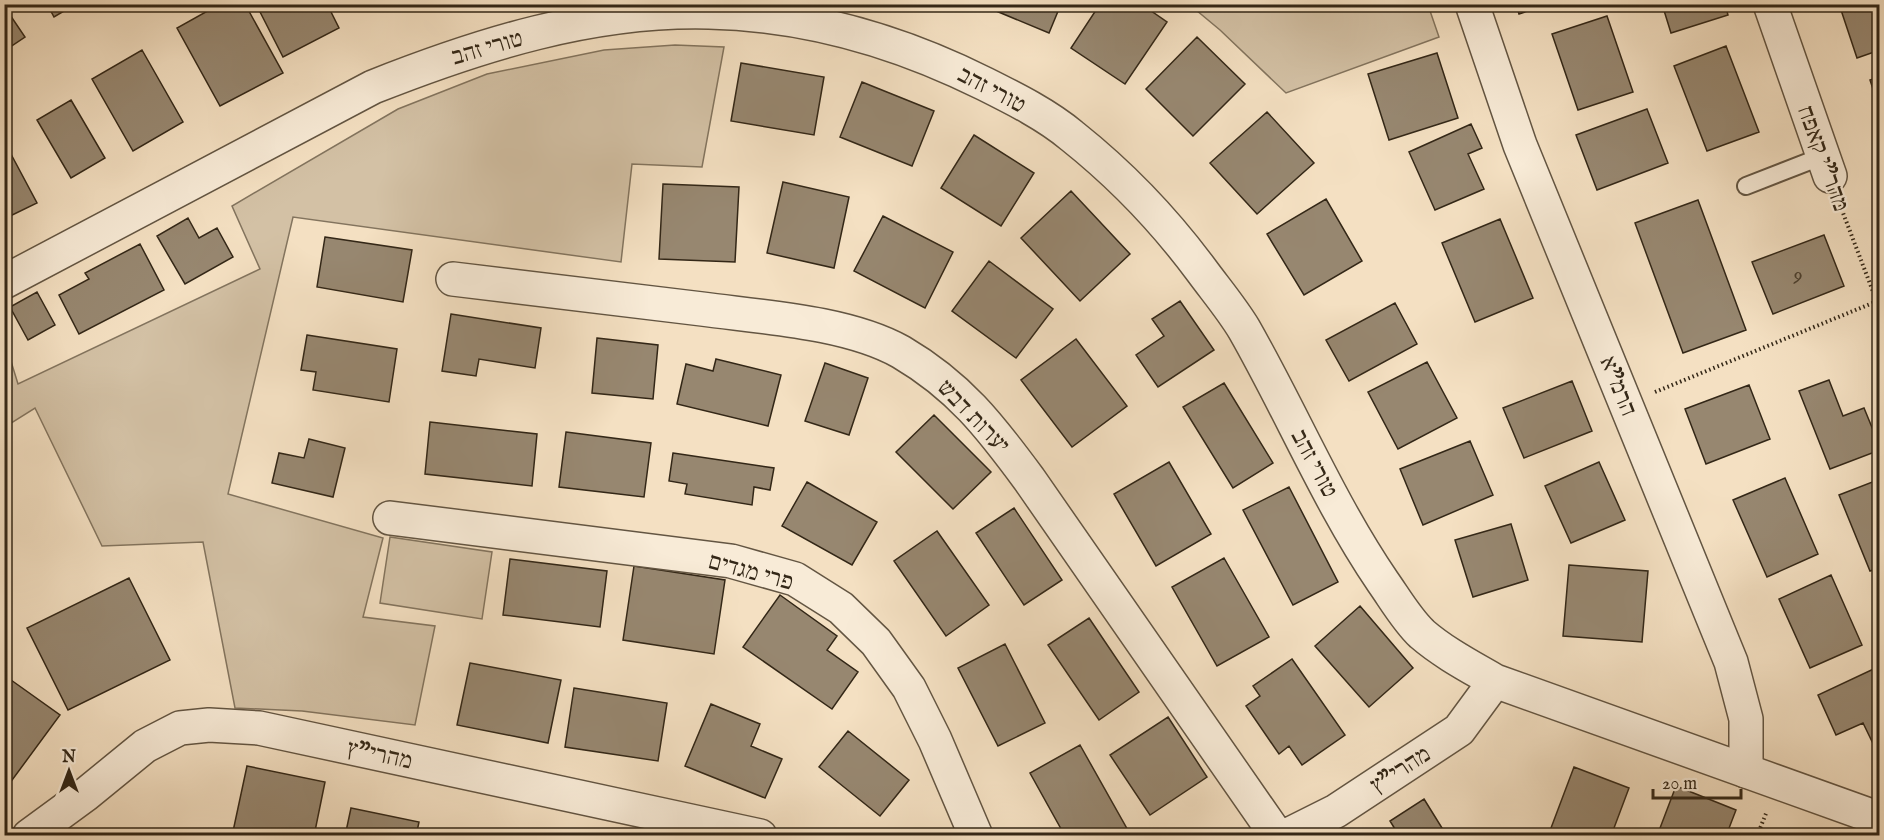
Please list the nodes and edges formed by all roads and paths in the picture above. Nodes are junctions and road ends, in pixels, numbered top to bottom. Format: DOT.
graph roads {
  1 [pos="1472,4"];
  2 [pos="1770,4"];
  3 [pos="1826,166"];
  4 [pos="1746,186"];
  5 [pos="453,279"];
  6 [pos="4,282"];
  7 [pos="1878,301"];
  8 [pos="1880,310"];
  9 [pos="1626,404"];
  10 [pos="390,518"];
  11 [pos="1495,681"];
  12 [pos="1746,771"];
  13 [pos="1880,819"];
  14 [pos="29,836"];
  15 [pos="760,836"];
  16 [pos="976,836"];
  17 [pos="1277,836"];
  18 [pos="1286,836"];
  1 -- 9 [label="street, הרמ\"א"];
  2 -- 3 [label="street, מהר\"י קאפח"];
  3 -- 4 [label="lane"];
  3 -- 7 [label="path, מהר\"י קאפח"];
  5 -- 17 [label="street, יערות דבש"];
  6 -- 11 [label="street, טורי זהב"];
  7 -- 8 [label="path, מהר\"י קאפח"];
  7 -- 9 [label="path"];
  9 -- 12 [label="street, הרמ\"א"];
  10 -- 16 [label="street, פרי מגדים"];
  11 -- 12 [label="street, טורי זהב"];
  11 -- 18 [label="street, מהרי\"ץ"];
  12 -- 13 [label="street, טורי זהב"];
  14 -- 15 [label="street, מהרי\"ץ"];
}
